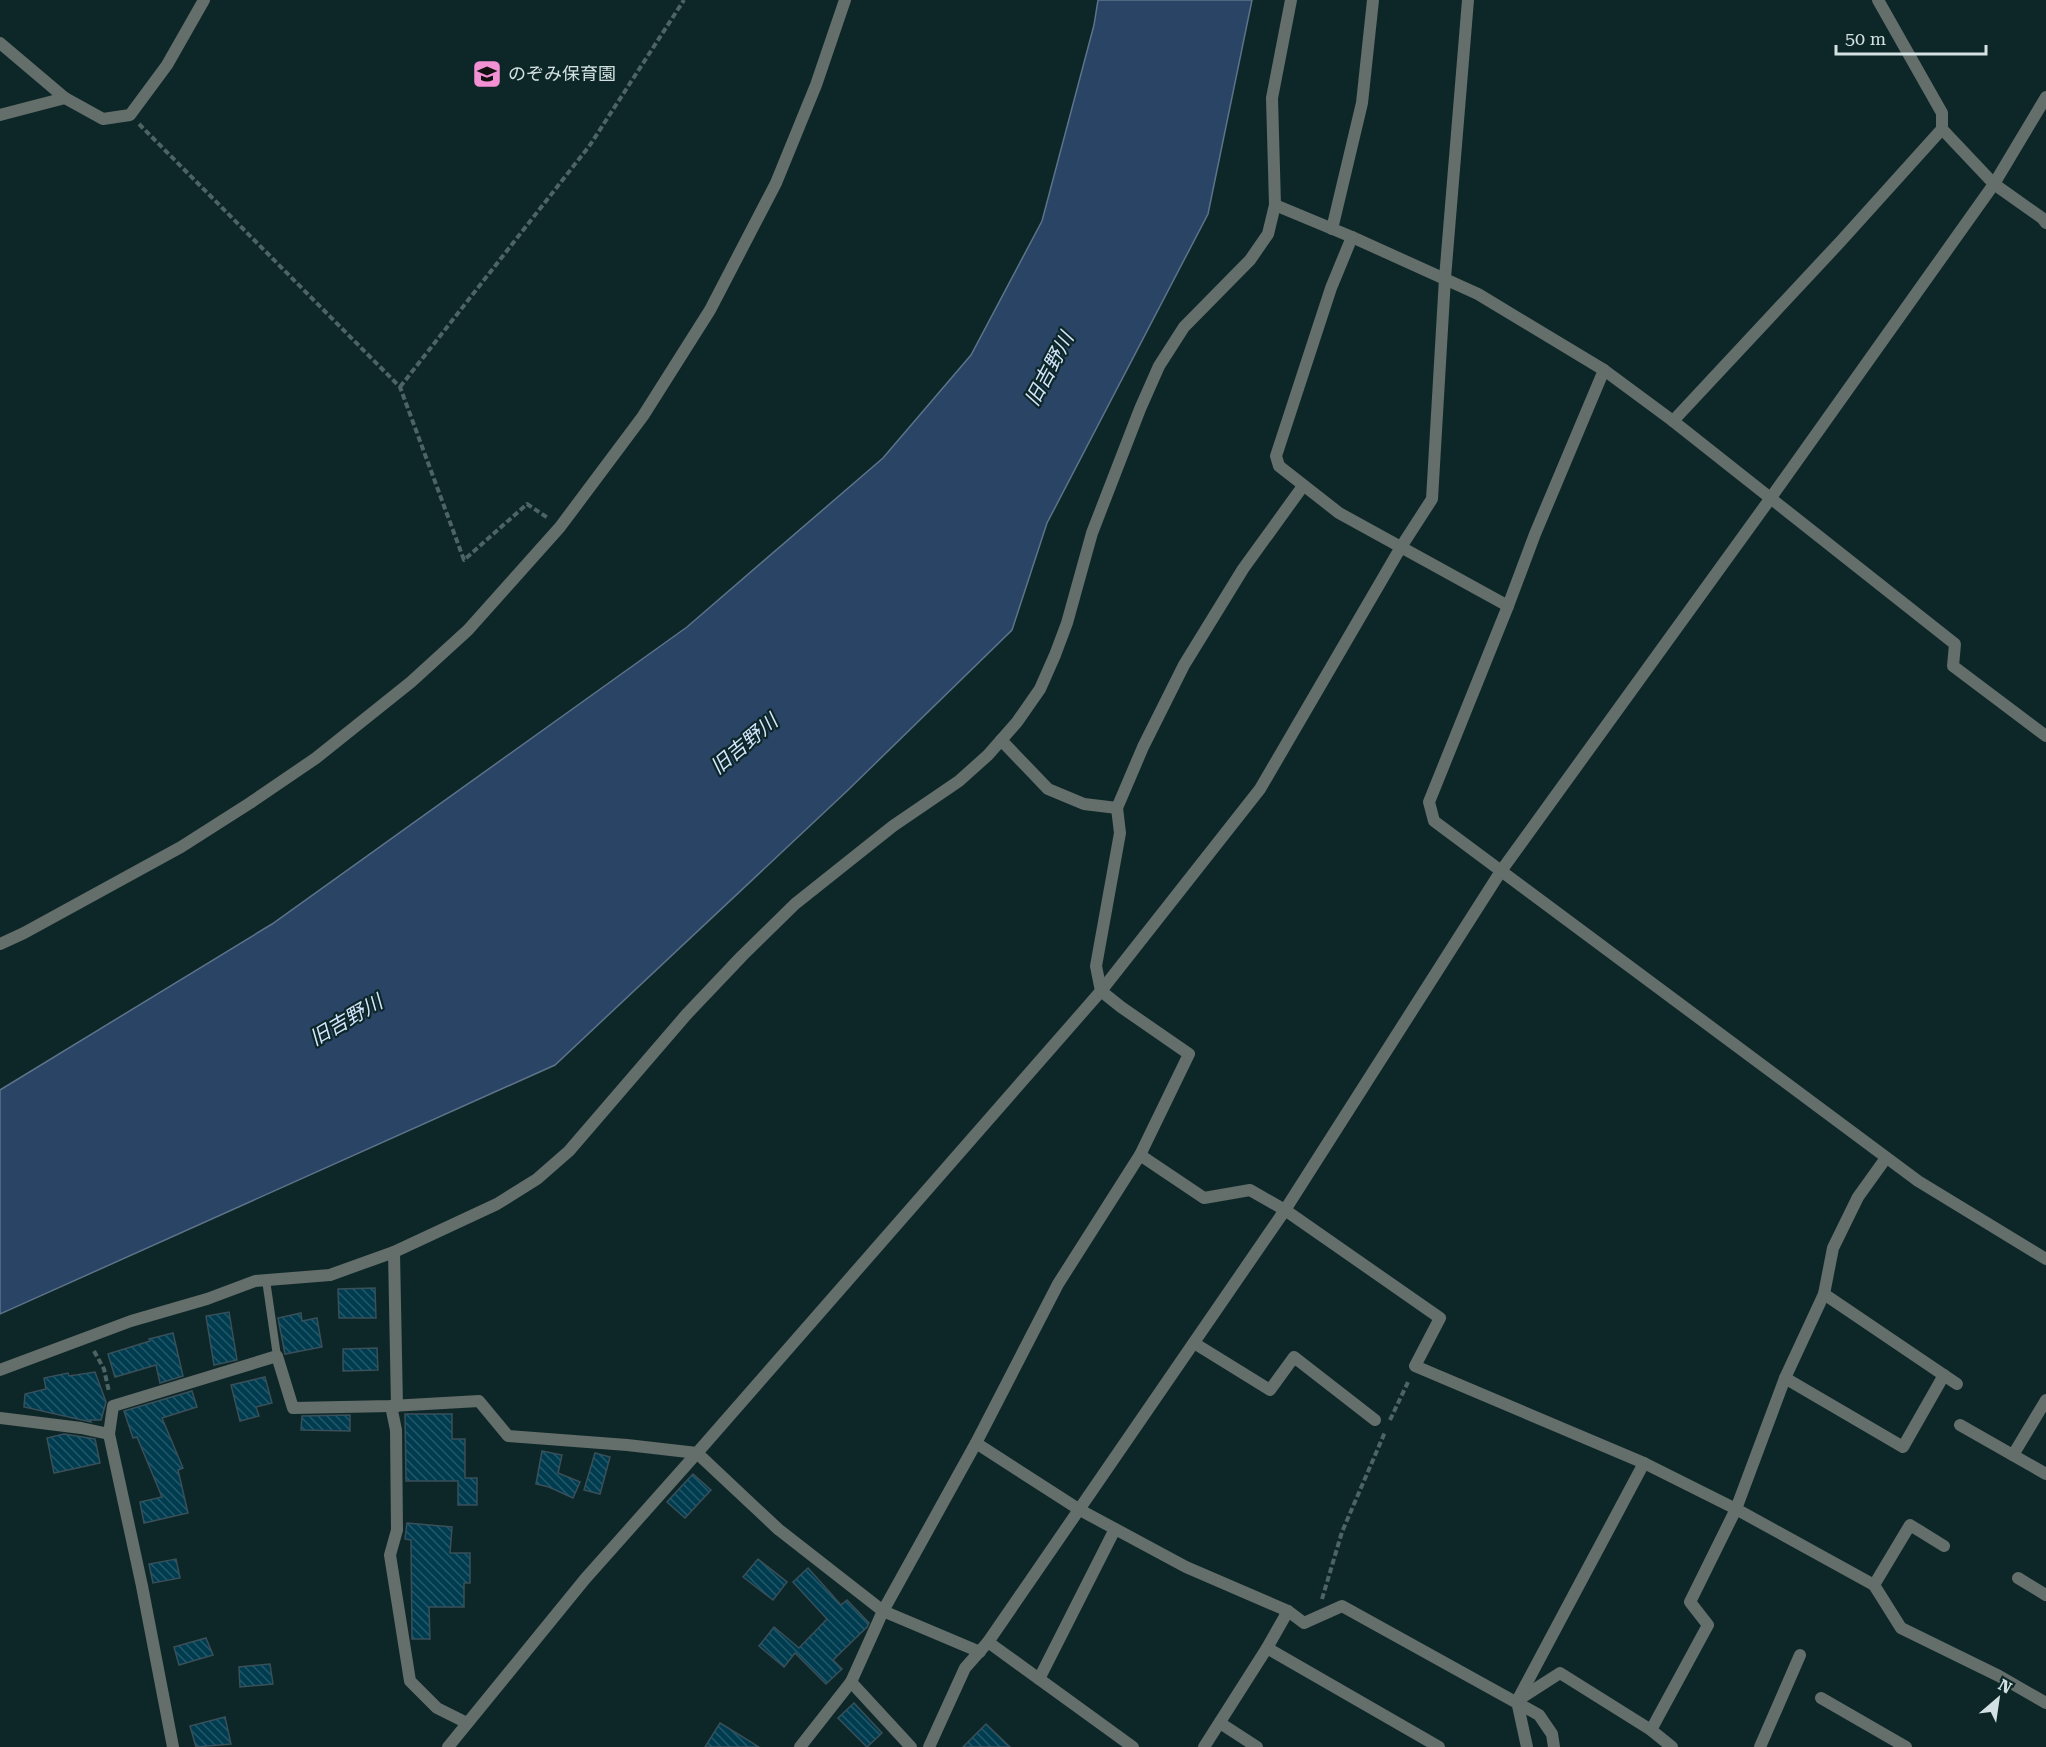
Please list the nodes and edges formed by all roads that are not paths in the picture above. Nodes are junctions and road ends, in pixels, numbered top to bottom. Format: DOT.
graph roads {
  1 [pos="204,0"];
  2 [pos="845,0"];
  3 [pos="1291,0"];
  4 [pos="1373,0"];
  5 [pos="1468,0"];
  6 [pos="1878,0"];
  7 [pos="0,43"];
  8 [pos="2046,97"];
  9 [pos="65,98"];
  10 [pos="0,115"];
  11 [pos="1942,129"];
  12 [pos="1994,184"];
  13 [pos="1275,205"];
  14 [pos="2045,218"];
  15 [pos="1332,228"];
  16 [pos="1352,237"];
  17 [pos="1444,278"];
  18 [pos="1605,370"];
  19 [pos="1673,421"];
  20 [pos="1303,486"];
  21 [pos="1770,499"];
  22 [pos="1401,547"];
  23 [pos="1508,606"];
  24 [pos="2046,736"];
  25 [pos="1001,740"];
  26 [pos="1117,808"];
  27 [pos="1501,871"];
  28 [pos="0,944"];
  29 [pos="1101,991"];
  30 [pos="1140,1155"];
  31 [pos="1886,1158"];
  32 [pos="1285,1210"];
  33 [pos="394,1252"];
  34 [pos="2046,1259"];
  35 [pos="266,1280"];
  36 [pos="1824,1294"];
  37 [pos="1194,1343"];
  38 [pos="277,1356"];
  39 [pos="0,1370"];
  40 [pos="1944,1375"];
  41 [pos="1785,1378"];
  42 [pos="1957,1384"];
  43 [pos="2046,1400"];
  44 [pos="394,1406"];
  45 [pos="0,1418"];
  46 [pos="1375,1420"];
  47 [pos="1960,1425"];
  48 [pos="109,1434"];
  49 [pos="976,1443"];
  50 [pos="697,1453"];
  51 [pos="2013,1455"];
  52 [pos="1644,1463"];
  53 [pos="2046,1474"];
  54 [pos="1736,1509"];
  55 [pos="1080,1510"];
  56 [pos="1115,1529"];
  57 [pos="1944,1546"];
  58 [pos="2018,1578"];
  59 [pos="1874,1585"];
  60 [pos="2046,1595"];
  61 [pos="883,1611"];
  62 [pos="1288,1611"];
  63 [pos="984,1647"];
  64 [pos="1267,1648"];
  65 [pos="1800,1655"];
  66 [pos="1039,1679"];
  67 [pos="851,1682"];
  68 [pos="1821,1698"];
  69 [pos="1517,1701"];
  70 [pos="2046,1703"];
  71 [pos="1220,1723"];
  72 [pos="467,1724"];
  73 [pos="1651,1730"];
  74 [pos="173,1747"];
  75 [pos="448,1747"];
  76 [pos="800,1747"];
  77 [pos="911,1747"];
  78 [pos="928,1747"];
  79 [pos="1133,1747"];
  80 [pos="1204,1747"];
  81 [pos="1257,1747"];
  82 [pos="1439,1747"];
  83 [pos="1527,1747"];
  84 [pos="1554,1747"];
  85 [pos="1672,1747"];
  86 [pos="1760,1747"];
  87 [pos="1906,1747"];
  1 -- 9 [label="street"];
  2 -- 28 [label="street"];
  3 -- 13 [label="street"];
  4 -- 15 [label="street"];
  5 -- 17 [label="street"];
  6 -- 11 [label="street"];
  7 -- 9 [label="street"];
  8 -- 12 [label="street"];
  9 -- 10 [label="street"];
  11 -- 12 [label="street"];
  11 -- 19 [label="street"];
  12 -- 14 [label="street"];
  12 -- 21 [label="street"];
  13 -- 15 [label="street"];
  13 -- 25 [label="street"];
  15 -- 16 [label="street"];
  16 -- 17 [label="street"];
  16 -- 20 [label="street"];
  17 -- 18 [label="street"];
  17 -- 22 [label="street"];
  18 -- 19 [label="street"];
  18 -- 23 [label="street"];
  19 -- 21 [label="street"];
  20 -- 22 [label="street"];
  20 -- 26 [label="street"];
  21 -- 24 [label="street"];
  21 -- 27 [label="street"];
  22 -- 23 [label="street"];
  22 -- 29 [label="street"];
  23 -- 27 [label="street"];
  25 -- 26 [label="street"];
  25 -- 33 [label="street"];
  26 -- 29 [label="street"];
  27 -- 31 [label="street"];
  27 -- 32 [label="street"];
  29 -- 30 [label="street"];
  29 -- 50 [label="street"];
  30 -- 32 [label="street"];
  30 -- 49 [label="street"];
  31 -- 34 [label="street"];
  31 -- 36 [label="street"];
  32 -- 37 [label="street"];
  32 -- 52 [label="street"];
  33 -- 35 [label="street"];
  33 -- 44 [label="street"];
  35 -- 38 [label="lane"];
  35 -- 39 [label="street"];
  36 -- 40 [label="street"];
  36 -- 41 [label="street"];
  37 -- 46 [label="street"];
  37 -- 55 [label="street"];
  38 -- 44 [label="street"];
  38 -- 48 [label="street"];
  40 -- 41 [label="street"];
  40 -- 42 [label="street"];
  41 -- 54 [label="street"];
  43 -- 51 [label="street"];
  44 -- 50 [label="street"];
  44 -- 72 [label="street"];
  45 -- 48 [label="street"];
  47 -- 51 [label="street"];
  48 -- 74 [label="street"];
  49 -- 55 [label="street"];
  49 -- 61 [label="street"];
  50 -- 61 [label="street"];
  50 -- 72 [label="street"];
  51 -- 53 [label="street"];
  52 -- 54 [label="street"];
  52 -- 69 [label="street"];
  54 -- 59 [label="street"];
  54 -- 73 [label="street"];
  55 -- 56 [label="street"];
  55 -- 63 [label="street"];
  56 -- 62 [label="street"];
  56 -- 66 [label="street"];
  57 -- 59 [label="street"];
  58 -- 60 [label="street"];
  59 -- 70 [label="street"];
  61 -- 63 [label="street"];
  61 -- 67 [label="street"];
  62 -- 64 [label="street"];
  62 -- 69 [label="street"];
  63 -- 66 [label="street"];
  63 -- 78 [label="street"];
  64 -- 71 [label="street"];
  64 -- 82 [label="street"];
  65 -- 86 [label="street"];
  66 -- 79 [label="street"];
  67 -- 76 [label="street"];
  67 -- 77 [label="street"];
  68 -- 87 [label="street"];
  69 -- 73 [label="street"];
  69 -- 83 [label="street"];
  69 -- 84 [label="street"];
  71 -- 80 [label="street"];
  71 -- 81 [label="street"];
  72 -- 75 [label="street"];
  73 -- 85 [label="street"];
}
